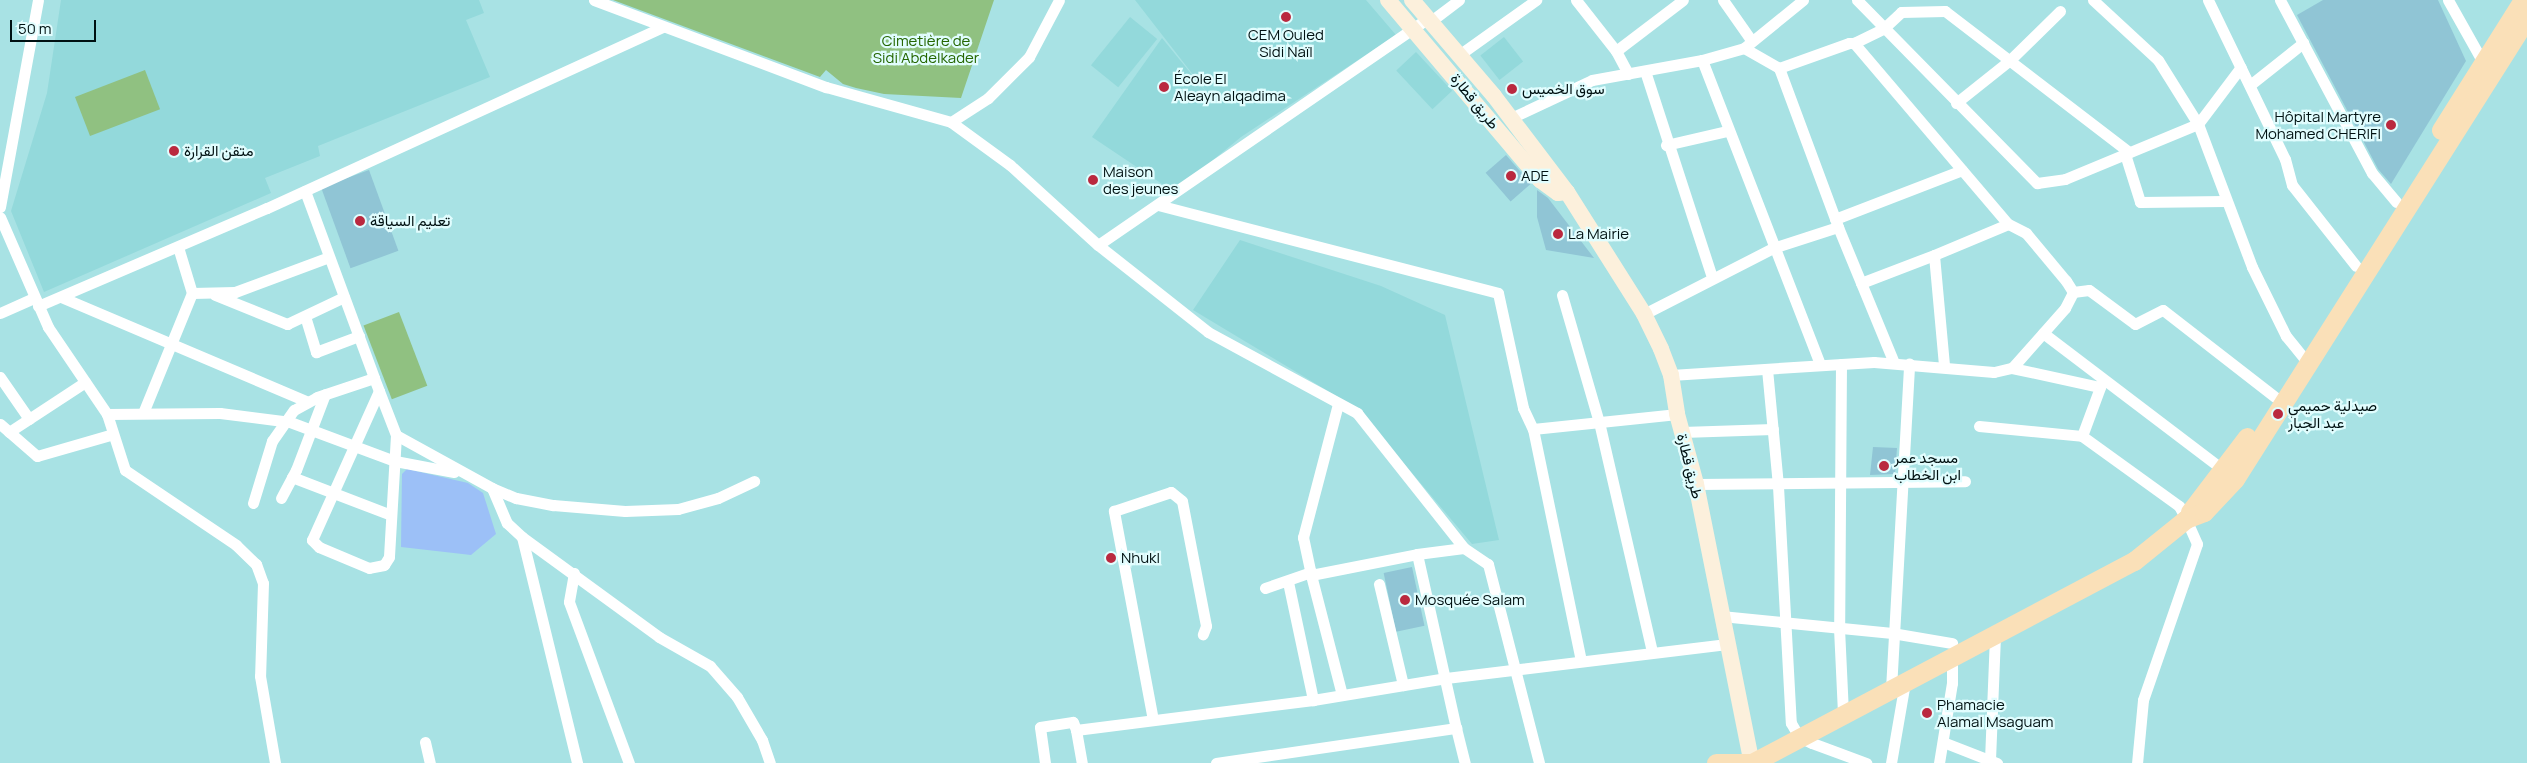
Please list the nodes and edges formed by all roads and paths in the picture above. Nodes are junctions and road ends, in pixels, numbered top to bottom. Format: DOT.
graph roads {
  1 [pos="38,0"];
  2 [pos="594,0"];
  3 [pos="1058,0"];
  4 [pos="1388,0"];
  5 [pos="1412,0"];
  6 [pos="1459,0"];
  7 [pos="1536,0"];
  8 [pos="1576,0"];
  9 [pos="1683,0"];
  10 [pos="1723,0"];
  11 [pos="1803,0"];
  12 [pos="1857,0"];
  13 [pos="2093,0"];
  14 [pos="2208,0"];
  15 [pos="2294,0"];
  16 [pos="2448,0"];
  17 [pos="2523,0"];
  18 [pos="2282,3"];
  19 [pos="2060,11"];
  20 [pos="2527,18"];
  21 [pos="1430,19"];
  22 [pos="663,27"];
  23 [pos="1412,28"];
  24 [pos="1883,28"];
  25 [pos="1854,43"];
  26 [pos="1747,44"];
  27 [pos="2303,44"];
  28 [pos="1616,50"];
  29 [pos="1459,55"];
  30 [pos="1702,60"];
  31 [pos="2010,60"];
  32 [pos="2241,67"];
  33 [pos="1779,68"];
  34 [pos="2487,69"];
  35 [pos="1645,71"];
  36 [pos="1628,74"];
  37 [pos="2250,85"];
  38 [pos="1956,103"];
  39 [pos="1511,118"];
  40 [pos="951,122"];
  41 [pos="2198,124"];
  42 [pos="1727,131"];
  43 [pos="1666,144"];
  44 [pos="2127,153"];
  45 [pos="1962,170"];
  46 [pos="305,191"];
  47 [pos="1567,192"];
  48 [pos="2225,201"];
  49 [pos="2396,202"];
  50 [pos="1158,205"];
  51 [pos="0,207"];
  52 [pos="0,216"];
  53 [pos="1836,223"];
  54 [pos="2008,224"];
  55 [pos="1098,245"];
  56 [pos="178,247"];
  57 [pos="1774,248"];
  58 [pos="1934,255"];
  59 [pos="329,257"];
  60 [pos="2356,266"];
  61 [pos="1712,278"];
  62 [pos="1861,283"];
  63 [pos="2073,292"];
  64 [pos="192,293"];
  65 [pos="214,294"];
  66 [pos="1562,295"];
  67 [pos="61,297"];
  68 [pos="344,297"];
  69 [pos="36,302"];
  70 [pos="0,313"];
  71 [pos="1644,314"];
  72 [pos="304,316"];
  73 [pos="2043,333"];
  74 [pos="359,336"];
  75 [pos="173,344"];
  76 [pos="2304,359"];
  77 [pos="1894,363"];
  78 [pos="1909,363"];
  79 [pos="1841,364"];
  80 [pos="1820,365"];
  81 [pos="1944,365"];
  82 [pos="2012,368"];
  83 [pos="1767,369"];
  84 [pos="1671,375"];
  85 [pos="0,377"];
  86 [pos="374,378"];
  87 [pos="85,382"];
  88 [pos="2102,382"];
  89 [pos="379,391"];
  90 [pos="325,394"];
  91 [pos="2275,397"];
  92 [pos="308,402"];
  93 [pos="1338,404"];
  94 [pos="143,413"];
  95 [pos="107,414"];
  96 [pos="1677,414"];
  97 [pos="29,419"];
  98 [pos="284,421"];
  99 [pos="1599,422"];
  100 [pos="1979,426"];
  101 [pos="5,428"];
  102 [pos="1533,429"];
  103 [pos="1773,429"];
  104 [pos="312,430"];
  105 [pos="1682,432"];
  106 [pos="113,434"];
  107 [pos="396,435"];
  108 [pos="2082,436"];
  109 [pos="352,445"];
  110 [pos="394,461"];
  111 [pos="461,473"];
  112 [pos="2230,475"];
  113 [pos="292,477"];
  114 [pos="754,481"];
  115 [pos="1965,481"];
  116 [pos="1696,484"];
  117 [pos="1843,484"];
  118 [pos="1904,484"];
  119 [pos="1778,486"];
  120 [pos="492,488"];
  121 [pos="331,491"];
  122 [pos="281,498"];
  123 [pos="254,503"];
  124 [pos="391,515"];
  125 [pos="2186,519"];
  126 [pos="522,537"];
  127 [pos="1464,548"];
  128 [pos="1417,554"];
  129 [pos="574,573"];
  130 [pos="1311,573"];
  131 [pos="1288,582"];
  132 [pos="1380,584"];
  133 [pos="1265,588"];
  134 [pos="1721,616"];
  135 [pos="1787,624"];
  136 [pos="1839,628"];
  137 [pos="1892,633"];
  138 [pos="1203,634"];
  139 [pos="1995,636"];
  140 [pos="1727,644"];
  141 [pos="1952,651"];
  142 [pos="1652,652"];
  143 [pos="1581,661"];
  144 [pos="1517,670"];
  145 [pos="1446,678"];
  146 [pos="1403,685"];
  147 [pos="1898,685"];
  148 [pos="1342,695"];
  149 [pos="1313,700"];
  150 [pos="1844,714"];
  151 [pos="1153,720"];
  152 [pos="1456,728"];
  153 [pos="1076,730"];
  154 [pos="1800,737"];
  155 [pos="425,742"];
  156 [pos="1942,742"];
  157 [pos="1994,762"];
  158 [pos="274,763"];
  159 [pos="430,763"];
  160 [pos="577,763"];
  161 [pos="629,763"];
  162 [pos="770,763"];
  163 [pos="1045,763"];
  164 [pos="1082,763"];
  165 [pos="1216,763"];
  166 [pos="1465,763"];
  167 [pos="1539,763"];
  168 [pos="1716,763"];
  169 [pos="1752,763"];
  170 [pos="1866,763"];
  171 [pos="1891,763"];
  172 [pos="1939,763"];
  173 [pos="2137,763"];
  1 -- 51 [label="street"];
  2 -- 22 [label="street"];
  3 -- 40 [label="street"];
  4 -- 23 [label="main road, طريق قطارة"];
  5 -- 21 [label="main road, طريق قطارة"];
  6 -- 21 [label="street"];
  7 -- 29 [label="street"];
  8 -- 28 [label="street"];
  9 -- 28 [label="street"];
  10 -- 26 [label="street"];
  11 -- 26 [label="street"];
  12 -- 24 [label="street"];
  13 -- 41 [label="street"];
  14 -- 32 [label="street"];
  15 -- 18 [label="street"];
  16 -- 34 [label="street"];
  17 -- 34 [label="main road"];
  18 -- 27 [label="street"];
  19 -- 31 [label="street"];
  20 -- 34 [label="main road"];
  21 -- 23 [label="street"];
  21 -- 29 [label="main road, طريق قطارة"];
  22 -- 40 [label="street"];
  22 -- 46 [label="street"];
  23 -- 47 [label="main road, طريق قطارة"];
  23 -- 50 [label="street"];
  24 -- 25 [label="street"];
  24 -- 31 [label="street"];
  24 -- 38 [label="street"];
  25 -- 33 [label="street"];
  25 -- 45 [label="street"];
  26 -- 30 [label="street"];
  26 -- 33 [label="street"];
  27 -- 37 [label="street"];
  27 -- 49 [label="street"];
  28 -- 36 [label="street"];
  29 -- 39 [label="main road, طريق قطارة"];
  30 -- 35 [label="street"];
  30 -- 42 [label="street"];
  31 -- 38 [label="street"];
  31 -- 44 [label="street"];
  32 -- 37 [label="street"];
  32 -- 41 [label="street"];
  33 -- 53 [label="street"];
  34 -- 49 [label="main road"];
  34 -- 76 [label="main road"];
  35 -- 36 [label="street"];
  35 -- 43 [label="street"];
  36 -- 39 [label="street"];
  37 -- 60 [label="street"];
  38 -- 44 [label="street"];
  39 -- 47 [label="main road, طريق قطارة"];
  40 -- 55 [label="street"];
  41 -- 44 [label="street"];
  41 -- 48 [label="street"];
  42 -- 43 [label="street"];
  42 -- 57 [label="street"];
  43 -- 61 [label="street"];
  44 -- 48 [label="street"];
  45 -- 53 [label="street"];
  45 -- 54 [label="street"];
  46 -- 56 [label="street"];
  46 -- 59 [label="street"];
  47 -- 71 [label="main road, طريق قطارة"];
  48 -- 76 [label="street"];
  49 -- 60 [label="main road"];
  50 -- 55 [label="street"];
  50 -- 102 [label="street"];
  52 -- 69 [label="street"];
  53 -- 57 [label="street"];
  53 -- 62 [label="street"];
  54 -- 58 [label="street"];
  54 -- 63 [label="street"];
  55 -- 93 [label="street"];
  56 -- 64 [label="street"];
  56 -- 67 [label="street"];
  57 -- 61 [label="street"];
  57 -- 80 [label="street"];
  58 -- 62 [label="street"];
  58 -- 81 [label="street"];
  59 -- 65 [label="street"];
  59 -- 68 [label="street"];
  60 -- 76 [label="main road"];
  61 -- 71 [label="street"];
  62 -- 77 [label="street"];
  63 -- 73 [label="street"];
  63 -- 91 [label="street"];
  64 -- 65 [label="street"];
  64 -- 75 [label="street"];
  65 -- 72 [label="street"];
  66 -- 99 [label="street"];
  67 -- 69 [label="street"];
  67 -- 75 [label="street"];
  68 -- 72 [label="street"];
  68 -- 74 [label="street"];
  69 -- 70 [label="street"];
  69 -- 87 [label="street"];
  71 -- 84 [label="main road, طريق قطارة"];
  72 -- 74 [label="street"];
  73 -- 82 [label="street"];
  73 -- 88 [label="street"];
  74 -- 86 [label="street"];
  75 -- 92 [label="street"];
  75 -- 94 [label="street"];
  76 -- 91 [label="main road"];
  76 -- 112 [label="main road"];
  77 -- 78 [label="street"];
  77 -- 79 [label="street"];
  78 -- 81 [label="street"];
  78 -- 118 [label="street"];
  79 -- 80 [label="street"];
  79 -- 117 [label="street"];
  80 -- 83 [label="street"];
  81 -- 82 [label="street"];
  82 -- 88 [label="street"];
  83 -- 84 [label="street"];
  83 -- 103 [label="street"];
  84 -- 96 [label="main road, طريق قطارة"];
  85 -- 97 [label="street"];
  86 -- 89 [label="street"];
  86 -- 90 [label="street"];
  87 -- 95 [label="street"];
  87 -- 97 [label="street"];
  88 -- 108 [label="street"];
  88 -- 112 [label="street"];
  89 -- 107 [label="street"];
  89 -- 109 [label="street"];
  90 -- 92 [label="street"];
  90 -- 104 [label="street"];
  91 -- 112 [label="main road"];
  92 -- 98 [label="street"];
  93 -- 127 [label="street"];
  93 -- 130 [label="street"];
  94 -- 95 [label="street"];
  94 -- 98 [label="street"];
  95 -- 106 [label="street"];
  96 -- 99 [label="street"];
  96 -- 105 [label="main road, طريق قطارة"];
  97 -- 101 [label="street"];
  98 -- 104 [label="street"];
  98 -- 123 [label="street"];
  99 -- 102 [label="street"];
  99 -- 142 [label="street"];
  100 -- 108 [label="street"];
  101 -- 106 [label="street"];
  102 -- 143 [label="street"];
  103 -- 105 [label="street"];
  103 -- 119 [label="street"];
  104 -- 109 [label="street"];
  104 -- 113 [label="street"];
  105 -- 116 [label="main road, طريق قطارة"];
  106 -- 158 [label="street"];
  107 -- 110 [label="street"];
  107 -- 111 [label="street"];
  108 -- 125 [label="street"];
  109 -- 110 [label="street"];
  109 -- 121 [label="street"];
  110 -- 111 [label="street"];
  110 -- 124 [label="street"];
  111 -- 120 [label="street"];
  112 -- 125 [label="main road"];
  113 -- 121 [label="street"];
  113 -- 122 [label="street"];
  114 -- 120 [label="street"];
  115 -- 118 [label="street"];
  116 -- 119 [label="street"];
  116 -- 134 [label="main road, طريق قطارة"];
  117 -- 118 [label="street"];
  117 -- 119 [label="street"];
  117 -- 136 [label="street"];
  118 -- 137 [label="street"];
  119 -- 135 [label="street"];
  120 -- 126 [label="street"];
  121 -- 124 [label="street"];
  121 -- 124 [label="street"];
  125 -- 139 [label="main road"];
  125 -- 173 [label="street"];
  126 -- 129 [label="street"];
  126 -- 160 [label="street"];
  127 -- 128 [label="street"];
  127 -- 144 [label="street"];
  128 -- 130 [label="street"];
  128 -- 145 [label="street"];
  129 -- 161 [label="street"];
  129 -- 162 [label="street"];
  130 -- 131 [label="street"];
  130 -- 148 [label="street"];
  131 -- 133 [label="street"];
  131 -- 149 [label="street"];
  132 -- 146 [label="street"];
  134 -- 135 [label="street"];
  134 -- 140 [label="main road, طريق قطارة"];
  135 -- 136 [label="street"];
  135 -- 154 [label="street"];
  136 -- 137 [label="street"];
  136 -- 150 [label="street"];
  137 -- 141 [label="street"];
  137 -- 147 [label="street"];
  138 -- 151 [label="street"];
  139 -- 141 [label="main road"];
  139 -- 157 [label="street"];
  140 -- 142 [label="street"];
  140 -- 169 [label="main road, طريق قطارة"];
  141 -- 147 [label="main road"];
  141 -- 156 [label="street"];
  142 -- 143 [label="street"];
  143 -- 144 [label="street"];
  144 -- 145 [label="street"];
  144 -- 167 [label="street"];
  145 -- 146 [label="street"];
  145 -- 152 [label="street"];
  146 -- 148 [label="street"];
  147 -- 150 [label="main road"];
  147 -- 171 [label="street"];
  148 -- 149 [label="street"];
  149 -- 151 [label="street"];
  150 -- 154 [label="main road"];
  151 -- 153 [label="street"];
  152 -- 165 [label="street"];
  152 -- 166 [label="street"];
  153 -- 163 [label="street"];
  153 -- 164 [label="street"];
  154 -- 169 [label="main road"];
  154 -- 170 [label="street"];
  155 -- 159 [label="street"];
  156 -- 157 [label="street"];
  156 -- 172 [label="street"];
  168 -- 169 [label="main road"];
}
